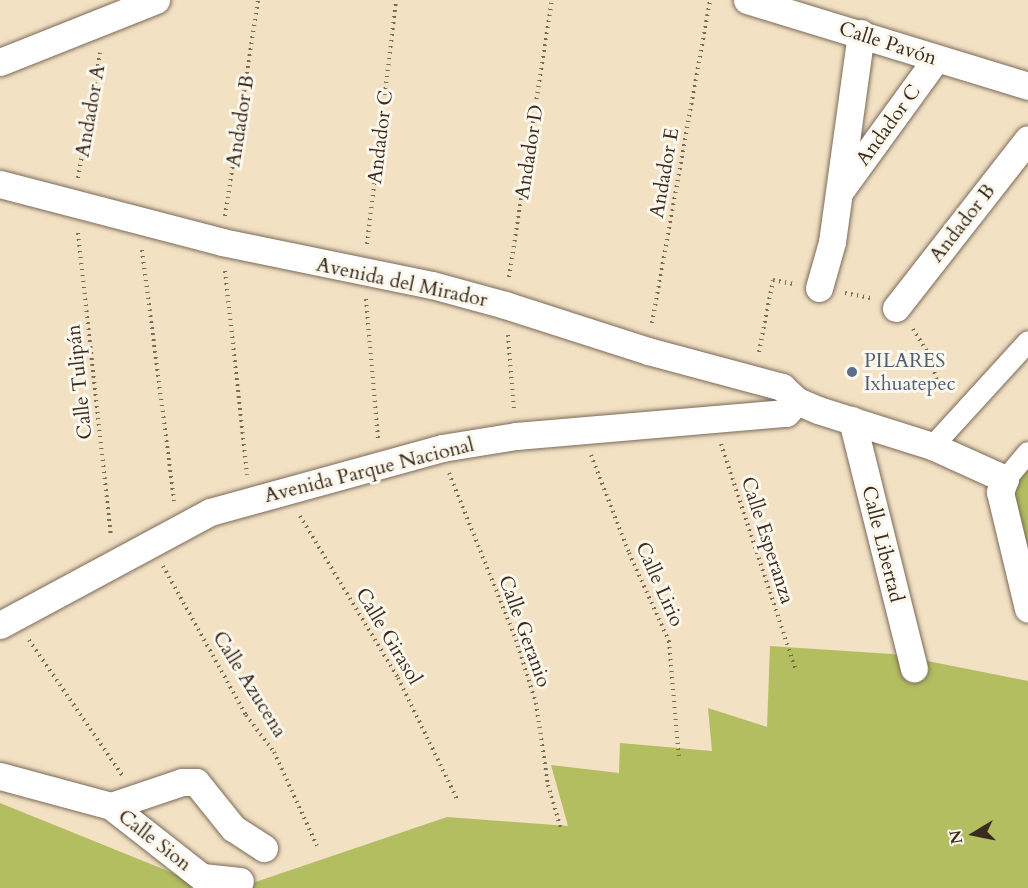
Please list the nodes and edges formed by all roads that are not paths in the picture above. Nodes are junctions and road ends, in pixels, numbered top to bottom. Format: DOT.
graph roads {
  1 [pos="156,0"];
  2 [pos="747,0"];
  3 [pos="861,33"];
  4 [pos="936,59"];
  5 [pos="0,62"];
  6 [pos="1028,86"];
  7 [pos="1028,139"];
  8 [pos="0,184"];
  9 [pos="839,192"];
  10 [pos="819,288"];
  11 [pos="896,308"];
  12 [pos="1028,341"];
  13 [pos="796,401"];
  14 [pos="852,420"];
  15 [pos="932,446"];
  16 [pos="1028,452"];
  17 [pos="1005,479"];
  18 [pos="1028,609"];
  19 [pos="7,621"];
  20 [pos="914,668"];
  21 [pos="0,776"];
  22 [pos="124,801"];
  23 [pos="264,848"];
  24 [pos="240,881"];
  1 -- 5 [label="street"];
  2 -- 3 [label="street, Calle Pavón"];
  3 -- 4 [label="street, Calle Pavón"];
  3 -- 9 [label="street"];
  4 -- 6 [label="street, Calle Pavón"];
  4 -- 9 [label="street, Andador C"];
  7 -- 11 [label="street, Andador B"];
  8 -- 13 [label="street, Avenida del Mirador"];
  9 -- 10 [label="street"];
  12 -- 15 [label="street"];
  13 -- 14 [label="street, Avenida del Mirador"];
  13 -- 19 [label="street, Avenida Parque Nacional"];
  14 -- 15 [label="street, Avenida del Mirador"];
  14 -- 20 [label="street, Calle Libertad"];
  15 -- 17 [label="street, Avenida del Mirador"];
  16 -- 17 [label="street"];
  17 -- 18 [label="street"];
  21 -- 22 [label="street, Calle Sion"];
  22 -- 23 [label="street"];
  22 -- 24 [label="street, Calle Sion"];
}
